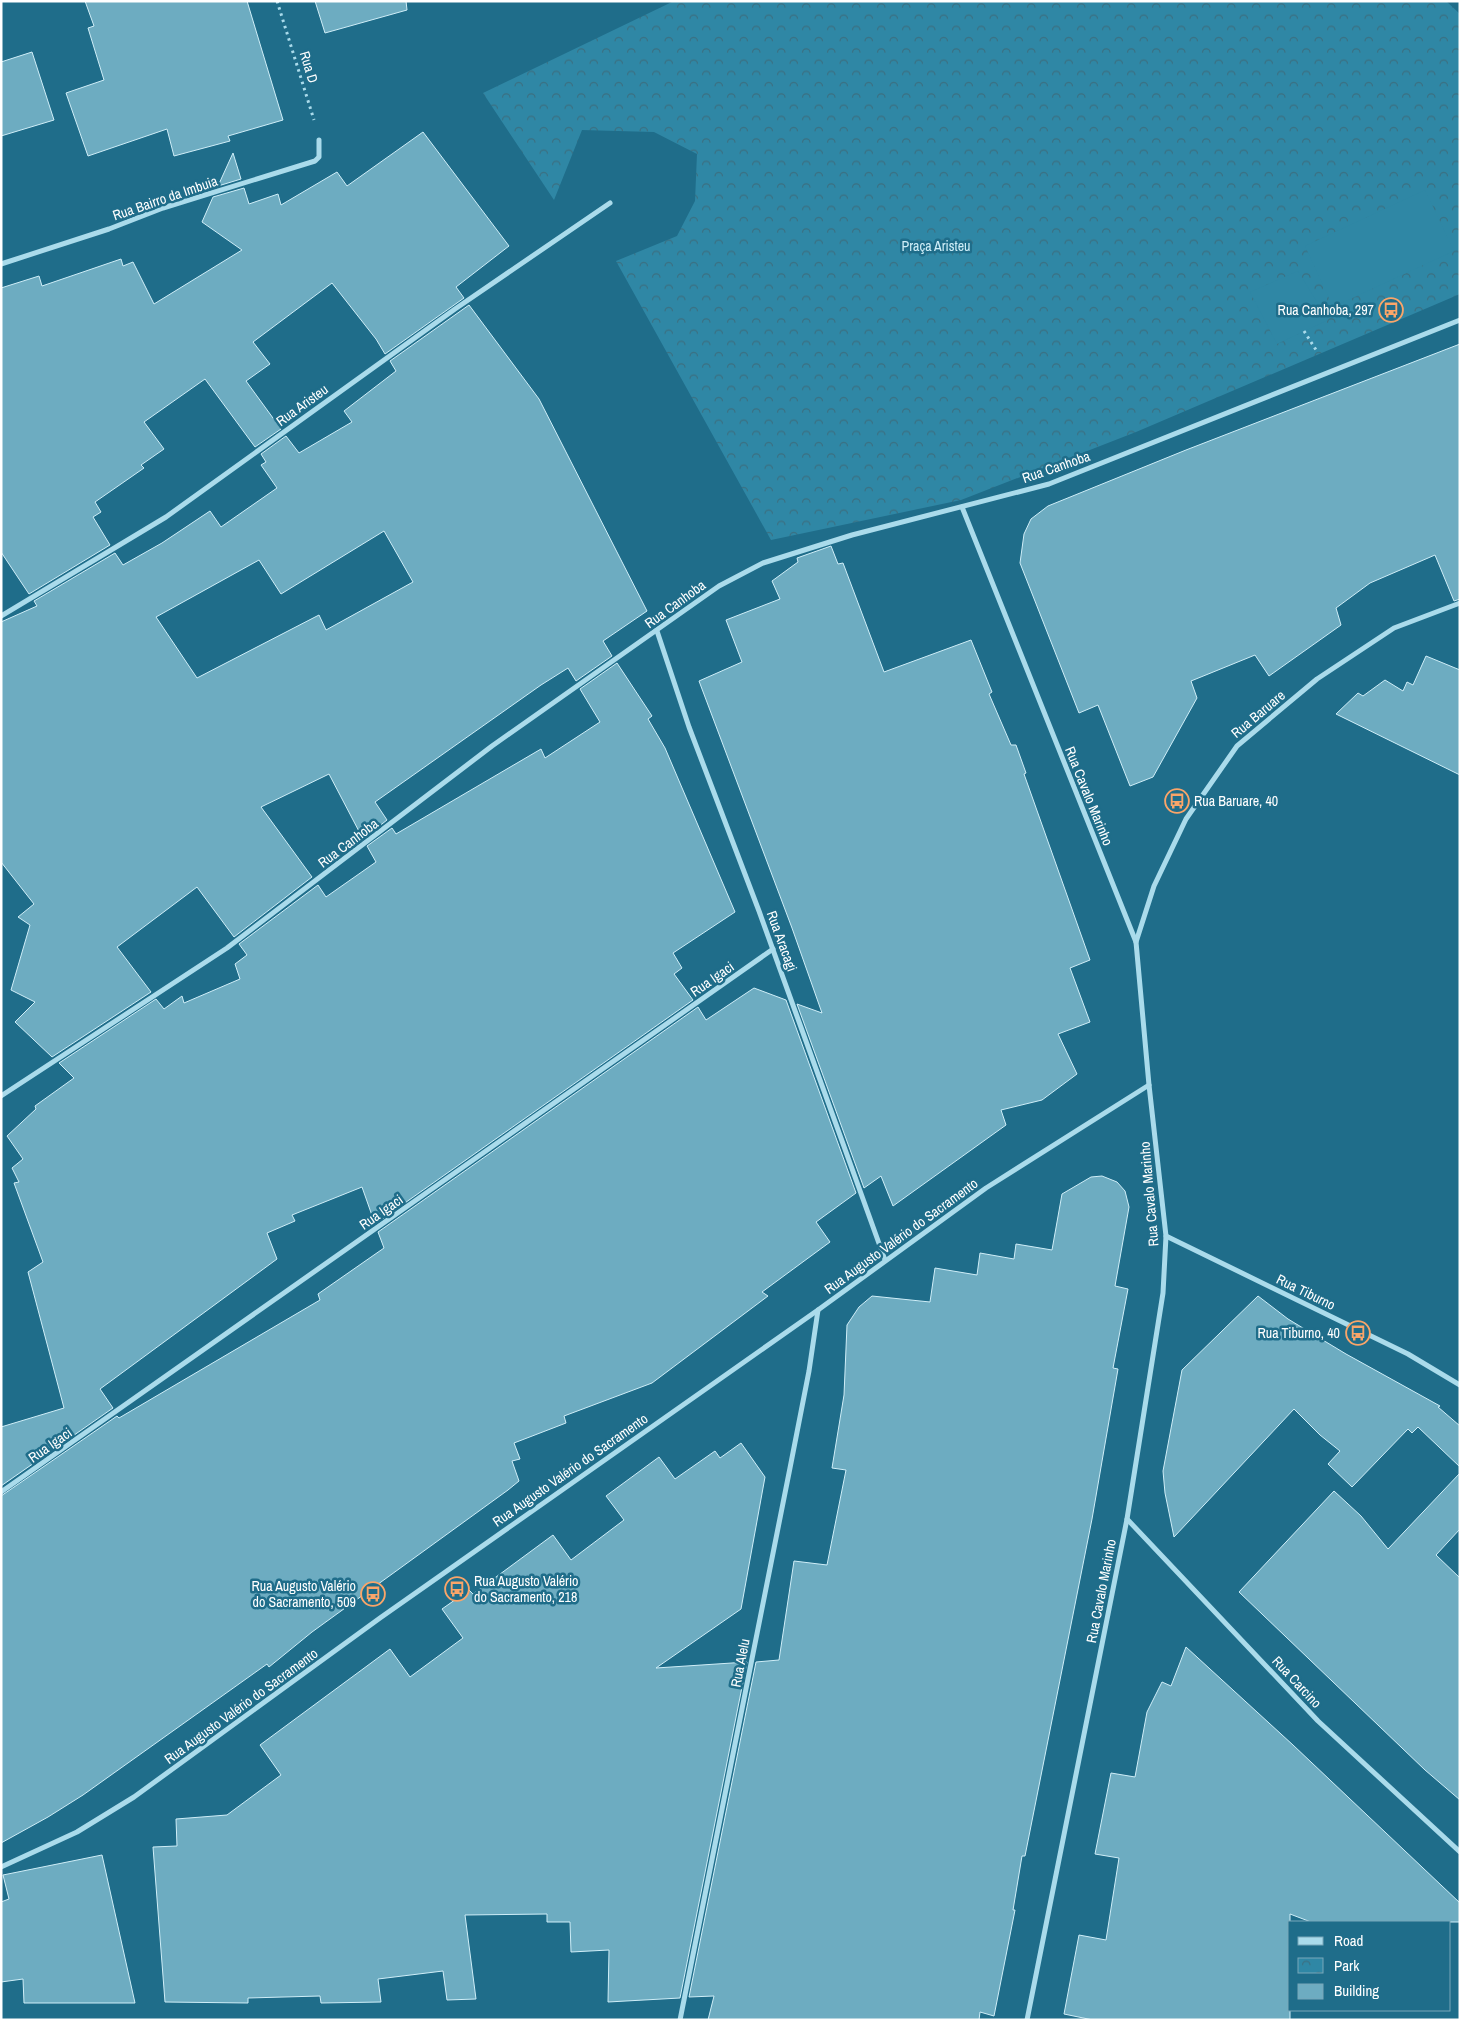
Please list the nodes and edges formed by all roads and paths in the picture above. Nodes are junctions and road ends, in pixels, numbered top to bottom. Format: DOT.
graph roads {
  1 [pos="276,1"];
  2 [pos="319,140"];
  3 [pos="610,203"];
  4 [pos="1,264"];
  5 [pos="1460,320"];
  6 [pos="962,507"];
  7 [pos="1460,603"];
  8 [pos="1,616"];
  9 [pos="657,630"];
  10 [pos="1136,942"];
  11 [pos="773,949"];
  12 [pos="1149,1085"];
  13 [pos="1,1096"];
  14 [pos="1166,1236"];
  15 [pos="885,1260"];
  16 [pos="818,1310"];
  17 [pos="1460,1385"];
  18 [pos="1,1492"];
  19 [pos="1127,1518"];
  20 [pos="1460,1852"];
  21 [pos="1,1867"];
  22 [pos="680,2020"];
  23 [pos="1027,2020"];
  1 -- 2 [label="path, Rua D"];
  2 -- 4 [label="street, Rua Bairro da Imbuia"];
  3 -- 8 [label="street, Rua Aristeu"];
  5 -- 6 [label="street, Rua Canhoba"];
  6 -- 9 [label="street, Rua Canhoba"];
  6 -- 10 [label="street, Rua Cavalo Marinho"];
  7 -- 10 [label="street, Rua Baruare"];
  9 -- 11 [label="street, Rua Aracagi"];
  9 -- 13 [label="street, Rua Canhoba"];
  10 -- 12 [label="street, Rua Cavalo Marinho"];
  11 -- 15 [label="street, Rua Aracagi"];
  11 -- 18 [label="street, Rua Igaci"];
  12 -- 14 [label="street, Rua Cavalo Marinho"];
  12 -- 15 [label="street, Rua Augusto Valério do Sacramento"];
  14 -- 17 [label="street, Rua Tiburno"];
  14 -- 19 [label="street, Rua Cavalo Marinho"];
  15 -- 16 [label="street, Rua Augusto Valério do Sacramento"];
  16 -- 21 [label="street, Rua Augusto Valério do Sacramento"];
  16 -- 22 [label="street, Rua Alelu"];
  19 -- 20 [label="street, Rua Carcino"];
  19 -- 23 [label="street, Rua Cavalo Marinho"];
}
